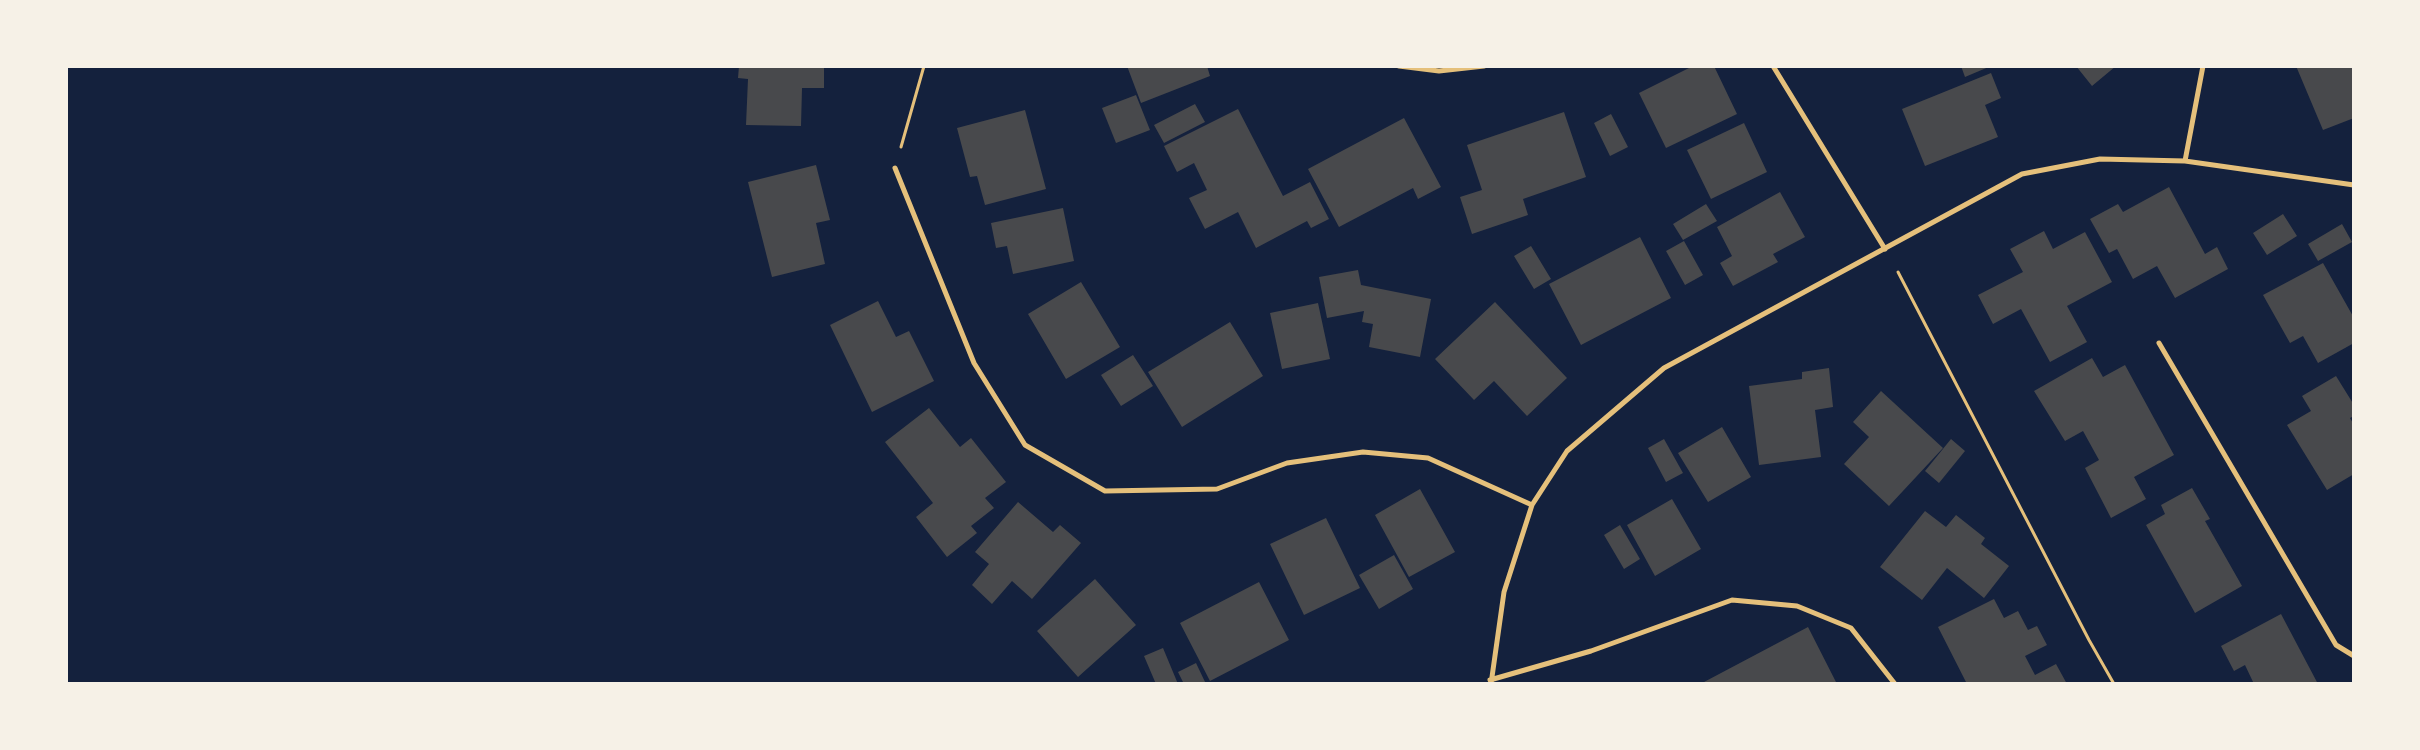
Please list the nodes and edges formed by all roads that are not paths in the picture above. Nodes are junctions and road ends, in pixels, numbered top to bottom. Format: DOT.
graph roads {
  1 [pos="1399,66"];
  2 [pos="1484,66"];
  3 [pos="1773,66"];
  4 [pos="2203,66"];
  5 [pos="2185,162"];
  6 [pos="895,168"];
  7 [pos="2354,185"];
  8 [pos="1885,248"];
  9 [pos="2159,343"];
  10 [pos="1532,505"];
  11 [pos="2354,656"];
  12 [pos="1491,682"];
  13 [pos="1895,684"];
  1 -- 2 [label="street"];
  3 -- 8 [label="street"];
  4 -- 5 [label="street"];
  5 -- 7 [label="street"];
  5 -- 8 [label="street"];
  6 -- 10 [label="street"];
  8 -- 10 [label="street"];
  9 -- 11 [label="street"];
  10 -- 12 [label="street"];
  12 -- 13 [label="street"];
}
